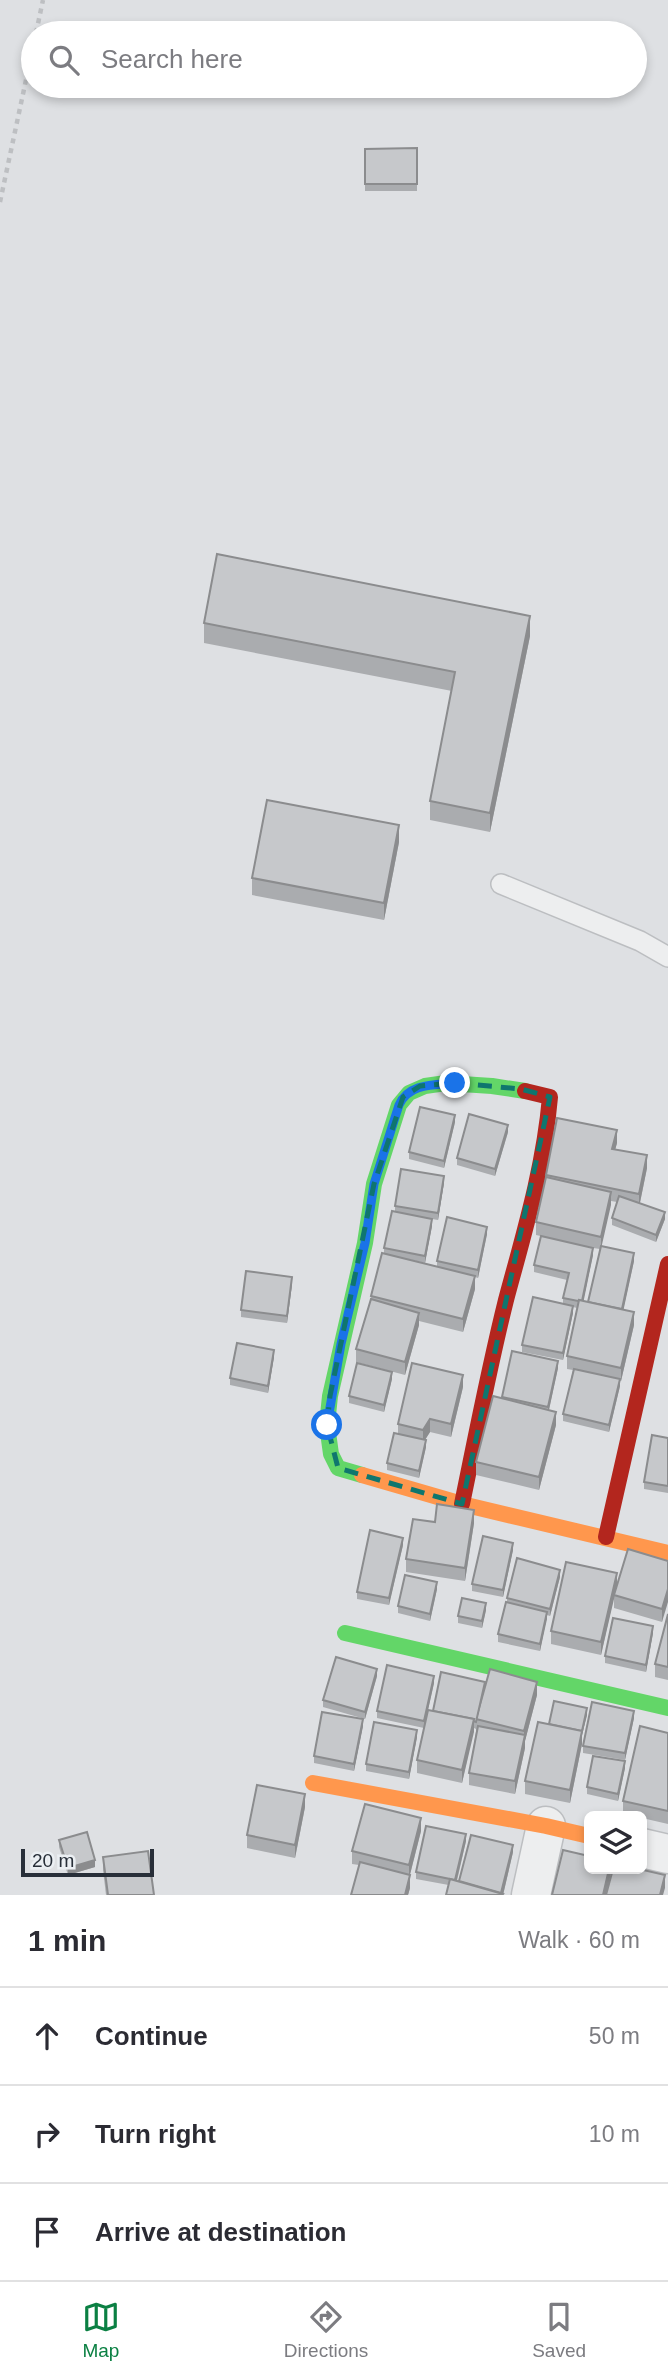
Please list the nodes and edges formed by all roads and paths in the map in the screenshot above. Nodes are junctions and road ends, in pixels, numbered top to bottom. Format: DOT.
graph roads {
  1 [pos="43,0"];
  2 [pos="39,21"];
  3 [pos="22,98"];
  4 [pos="0,202"];
  5 [pos="501,884"];
  6 [pos="668,957"];
  7 [pos="668,1264"];
  8 [pos="462,1504"];
  9 [pos="607,1537"];
  10 [pos="668,1553"];
  11 [pos="345,1633"];
  12 [pos="668,1708"];
  13 [pos="313,1783"];
  14 [pos="546,1826"];
  15 [pos="584,1835"];
  16 [pos="647,1849"];
  17 [pos="668,1854"];
  18 [pos="531,1895"];
  1 -- 2 [label="path"];
  3 -- 4 [label="path"];
  5 -- 6 [label="lane"];
  7 -- 9 [label="street"];
  8 -- 8 [label="street"];
  8 -- 9 [label="street"];
  9 -- 10 [label="street"];
  11 -- 12 [label="street"];
  13 -- 14 [label="street"];
  14 -- 15 [label="street"];
  14 -- 18 [label="street"];
  16 -- 17 [label="street"];
}
